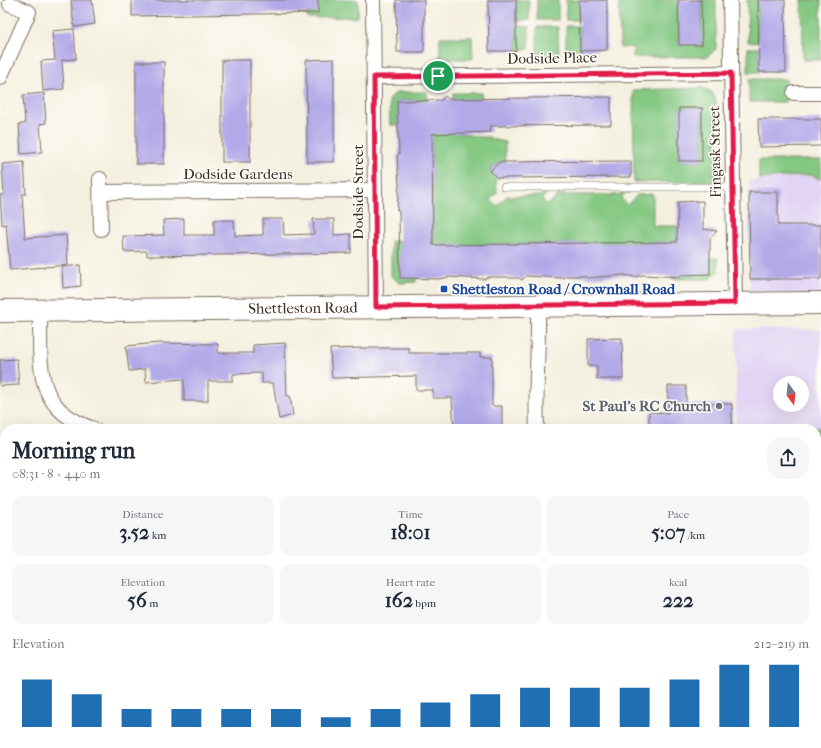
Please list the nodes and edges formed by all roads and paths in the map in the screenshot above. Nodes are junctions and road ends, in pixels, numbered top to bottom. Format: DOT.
graph roads {
  1 [pos="373,0"];
  2 [pos="730,0"];
  3 [pos="10,4"];
  4 [pos="731,73"];
  5 [pos="374,77"];
  6 [pos="0,78"];
  7 [pos="794,93"];
  8 [pos="821,93"];
  9 [pos="504,187"];
  10 [pos="733,187"];
  11 [pos="375,190"];
  12 [pos="101,229"];
  13 [pos="735,303"];
  14 [pos="821,303"];
  15 [pos="538,306"];
  16 [pos="376,307"];
  17 [pos="40,310"];
  18 [pos="0,311"];
  19 [pos="83,424"];
  20 [pos="536,424"];
  1 -- 5 [label="street, Dodside Street"];
  2 -- 4 [label="street, Fingask Street"];
  3 -- 6 [label="street"];
  4 -- 5 [label="street, Dodside Place"];
  4 -- 10 [label="street, Fingask Street"];
  5 -- 11 [label="street, Dodside Street"];
  7 -- 8 [label="street"];
  9 -- 10 [label="lane"];
  10 -- 13 [label="street, Fingask Street"];
  11 -- 12 [label="street, Dodside Gardens"];
  11 -- 16 [label="street, Dodside Street"];
  13 -- 14 [label="main road, Shettleston Road"];
  13 -- 15 [label="main road, Shettleston Road"];
  15 -- 16 [label="main road, Shettleston Road"];
  15 -- 20 [label="street"];
  16 -- 17 [label="main road, Shettleston Road"];
  17 -- 18 [label="main road, Shettleston Road"];
  17 -- 19 [label="street"];
}
